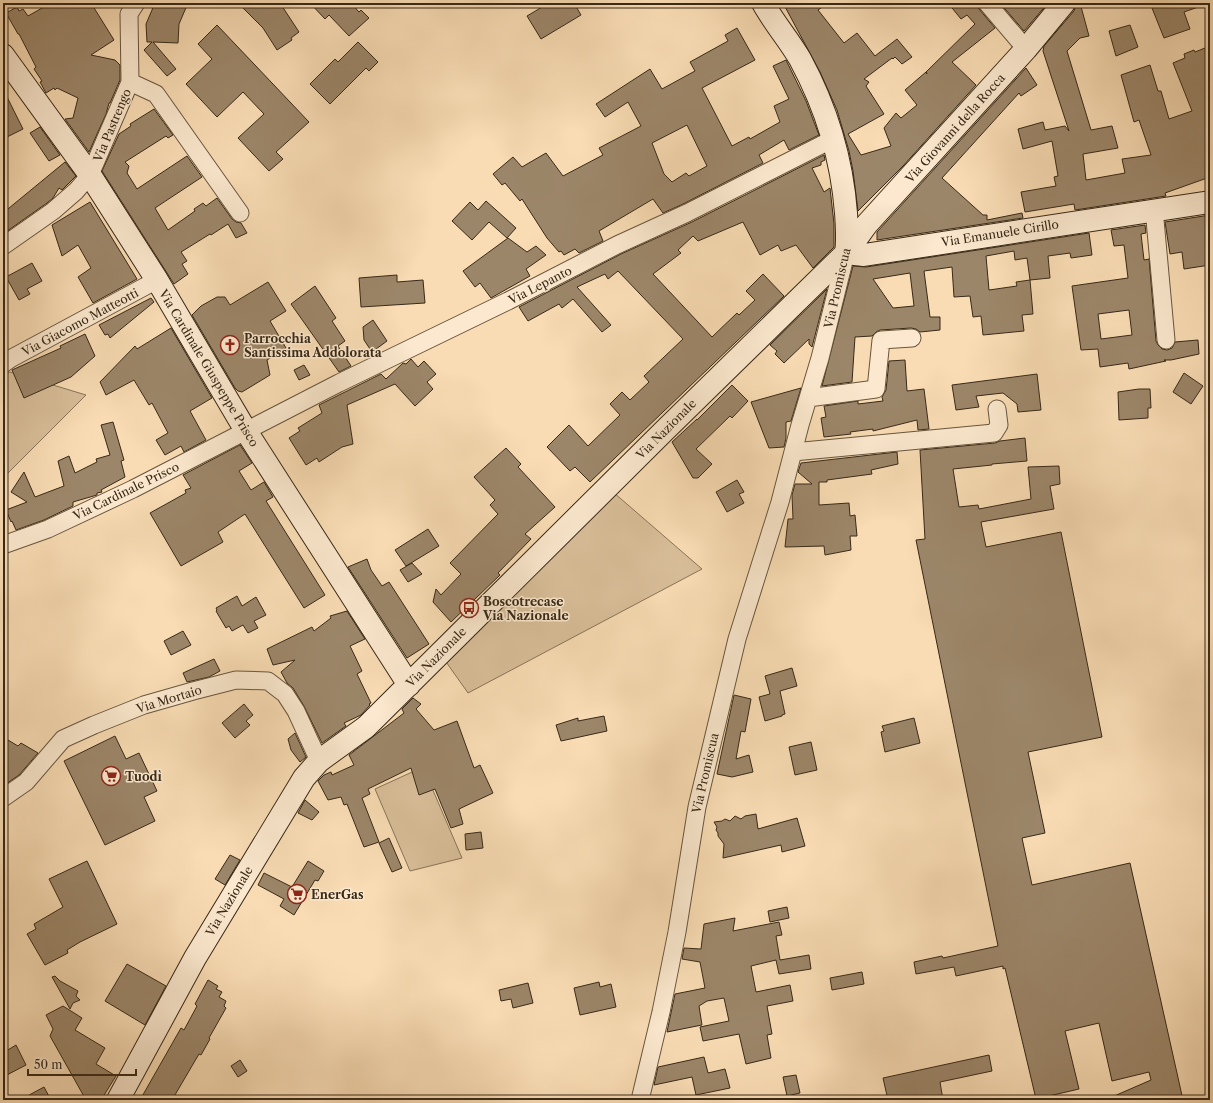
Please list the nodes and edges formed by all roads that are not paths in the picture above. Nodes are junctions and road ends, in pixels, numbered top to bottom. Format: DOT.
graph roads {
  1 [pos="136,3"];
  2 [pos="763,3"];
  3 [pos="987,3"];
  4 [pos="1058,5"];
  5 [pos="1026,49"];
  6 [pos="3,55"];
  7 [pos="130,82"];
  8 [pos="833,139"];
  9 [pos="90,175"];
  10 [pos="1210,202"];
  11 [pos="1154,210"];
  12 [pos="240,213"];
  13 [pos="3,246"];
  14 [pos="846,253"];
  15 [pos="157,280"];
  16 [pos="912,338"];
  17 [pos="1166,340"];
  18 [pos="3,364"];
  19 [pos="808,398"];
  20 [pos="997,409"];
  21 [pos="246,431"];
  22 [pos="793,452"];
  23 [pos="3,545"];
  24 [pos="409,684"];
  25 [pos="319,761"];
  26 [pos="3,798"];
  27 [pos="118,1100"];
  28 [pos="640,1100"];
  1 -- 7 [label="street, Via Pastrengo"];
  2 -- 8 [label="street, Via Promiscua"];
  3 -- 5 [label="street"];
  4 -- 5 [label="street, Via Giovanni della Rocca"];
  5 -- 14 [label="street, Via Giovanni della Rocca"];
  6 -- 9 [label="street, Via Cardinale Giuspeppe Prisco"];
  7 -- 9 [label="street, Via Pastrengo"];
  7 -- 12 [label="street"];
  8 -- 14 [label="street, Via Promiscua"];
  8 -- 21 [label="street, Via Lepanto"];
  9 -- 13 [label="street, Via Pastrengo"];
  9 -- 15 [label="street, Via Cardinale Giuspeppe Prisco"];
  10 -- 11 [label="street, Via Emanuele Cirillo"];
  11 -- 14 [label="street, Via Emanuele Cirillo"];
  11 -- 17 [label="street"];
  14 -- 19 [label="street, Via Promiscua"];
  14 -- 24 [label="street, Via Nazionale"];
  15 -- 18 [label="street, Via Giacomo Matteotti"];
  15 -- 21 [label="street, Via Cardinale Giuspeppe Prisco"];
  16 -- 19 [label="street"];
  19 -- 22 [label="street, Via Promiscua"];
  20 -- 22 [label="street"];
  21 -- 23 [label="street, Via Cardinale Prisco"];
  21 -- 24 [label="street, Via Cardinale Giuspeppe Prisco"];
  22 -- 28 [label="street, Via Promiscua"];
  24 -- 25 [label="street, Via Nazionale"];
  25 -- 26 [label="street, Via Mortaio"];
  25 -- 27 [label="street, Via Nazionale"];
}
